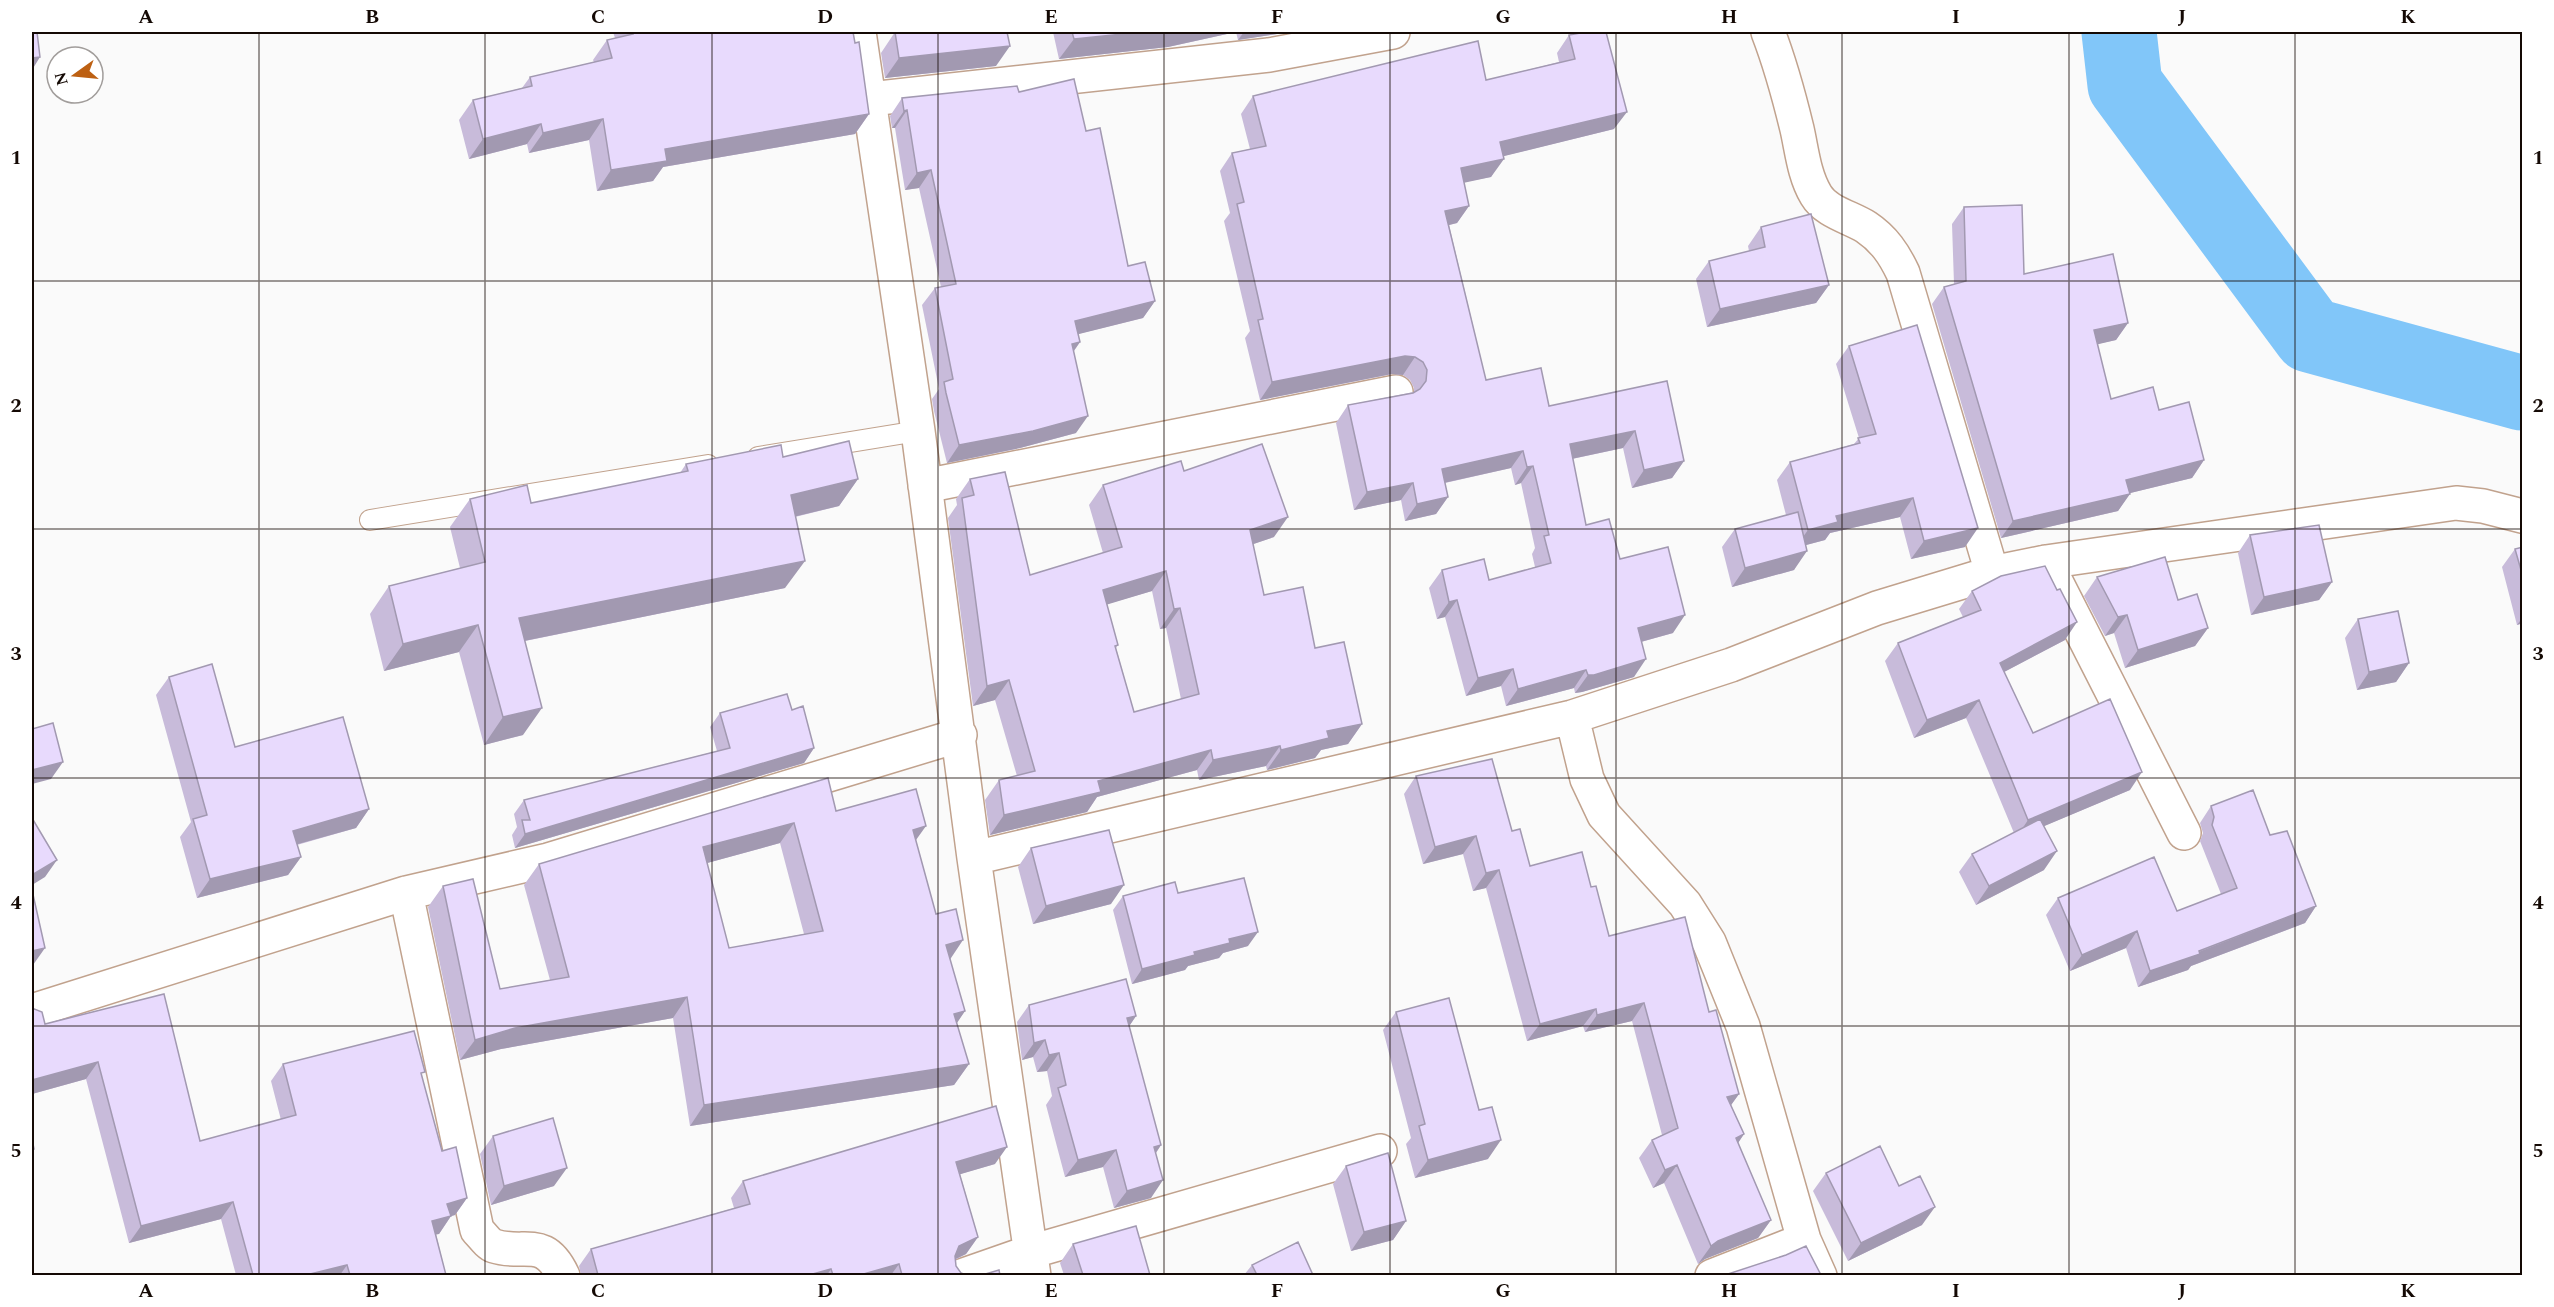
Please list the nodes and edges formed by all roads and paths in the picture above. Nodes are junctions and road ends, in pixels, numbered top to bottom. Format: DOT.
graph roads {
  1 [pos="859,32"];
  2 [pos="1393,32"];
  3 [pos="1768,32"];
  4 [pos="870,99"];
  5 [pos="1396,392"];
  6 [pos="918,431"];
  7 [pos="925,486"];
  8 [pos="2523,516"];
  9 [pos="370,520"];
  10 [pos="2046,562"];
  11 [pos="1992,573"];
  12 [pos="1572,717"];
  13 [pos="960,735"];
  14 [pos="2184,833"];
  15 [pos="974,858"];
  16 [pos="406,893"];
  17 [pos="32,1011"];
  18 [pos="1380,1151"];
  19 [pos="1804,1240"];
  20 [pos="1032,1264"];
  21 [pos="563,1275"];
  22 [pos="961,1275"];
  23 [pos="1712,1275"];
  24 [pos="1820,1275"];
  1 -- 4 [label="street"];
  2 -- 4 [label="street"];
  3 -- 11 [label="street"];
  4 -- 6 [label="street"];
  5 -- 7 [label="street"];
  6 -- 7 [label="street"];
  6 -- 9 [label="lane"];
  7 -- 13 [label="street"];
  8 -- 10 [label="street"];
  10 -- 11 [label="street"];
  10 -- 14 [label="street"];
  11 -- 12 [label="street"];
  12 -- 15 [label="street"];
  12 -- 19 [label="street"];
  13 -- 15 [label="street"];
  13 -- 16 [label="street"];
  15 -- 20 [label="street"];
  16 -- 17 [label="street"];
  16 -- 21 [label="street"];
  18 -- 20 [label="street"];
  19 -- 23 [label="street"];
  19 -- 24 [label="street"];
  20 -- 22 [label="street"];
}
